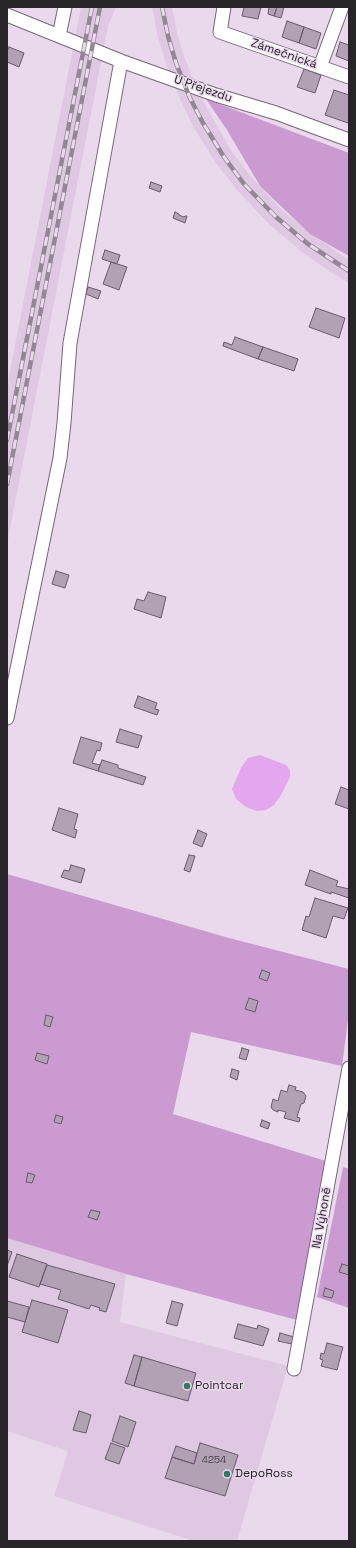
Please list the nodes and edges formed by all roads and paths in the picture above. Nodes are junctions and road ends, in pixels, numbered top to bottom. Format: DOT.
graph roads {
  1 [pos="65,7"];
  2 [pos="224,7"];
  3 [pos="342,7"];
  4 [pos="7,15"];
  5 [pos="59,36"];
  6 [pos="121,61"];
  7 [pos="320,67"];
  8 [pos="349,77"];
  9 [pos="349,140"];
  10 [pos="7,718"];
  11 [pos="349,1068"];
  12 [pos="294,1369"];
  1 -- 5 [label="street"];
  2 -- 7 [label="street, Zámečnická"];
  3 -- 7 [label="street"];
  4 -- 5 [label="street, U Přejezdu"];
  5 -- 6 [label="street, U Přejezdu"];
  6 -- 9 [label="street, U Přejezdu"];
  6 -- 10 [label="street"];
  7 -- 8 [label="street, Zámečnická"];
  11 -- 12 [label="street, Na Výhoně"];
}
